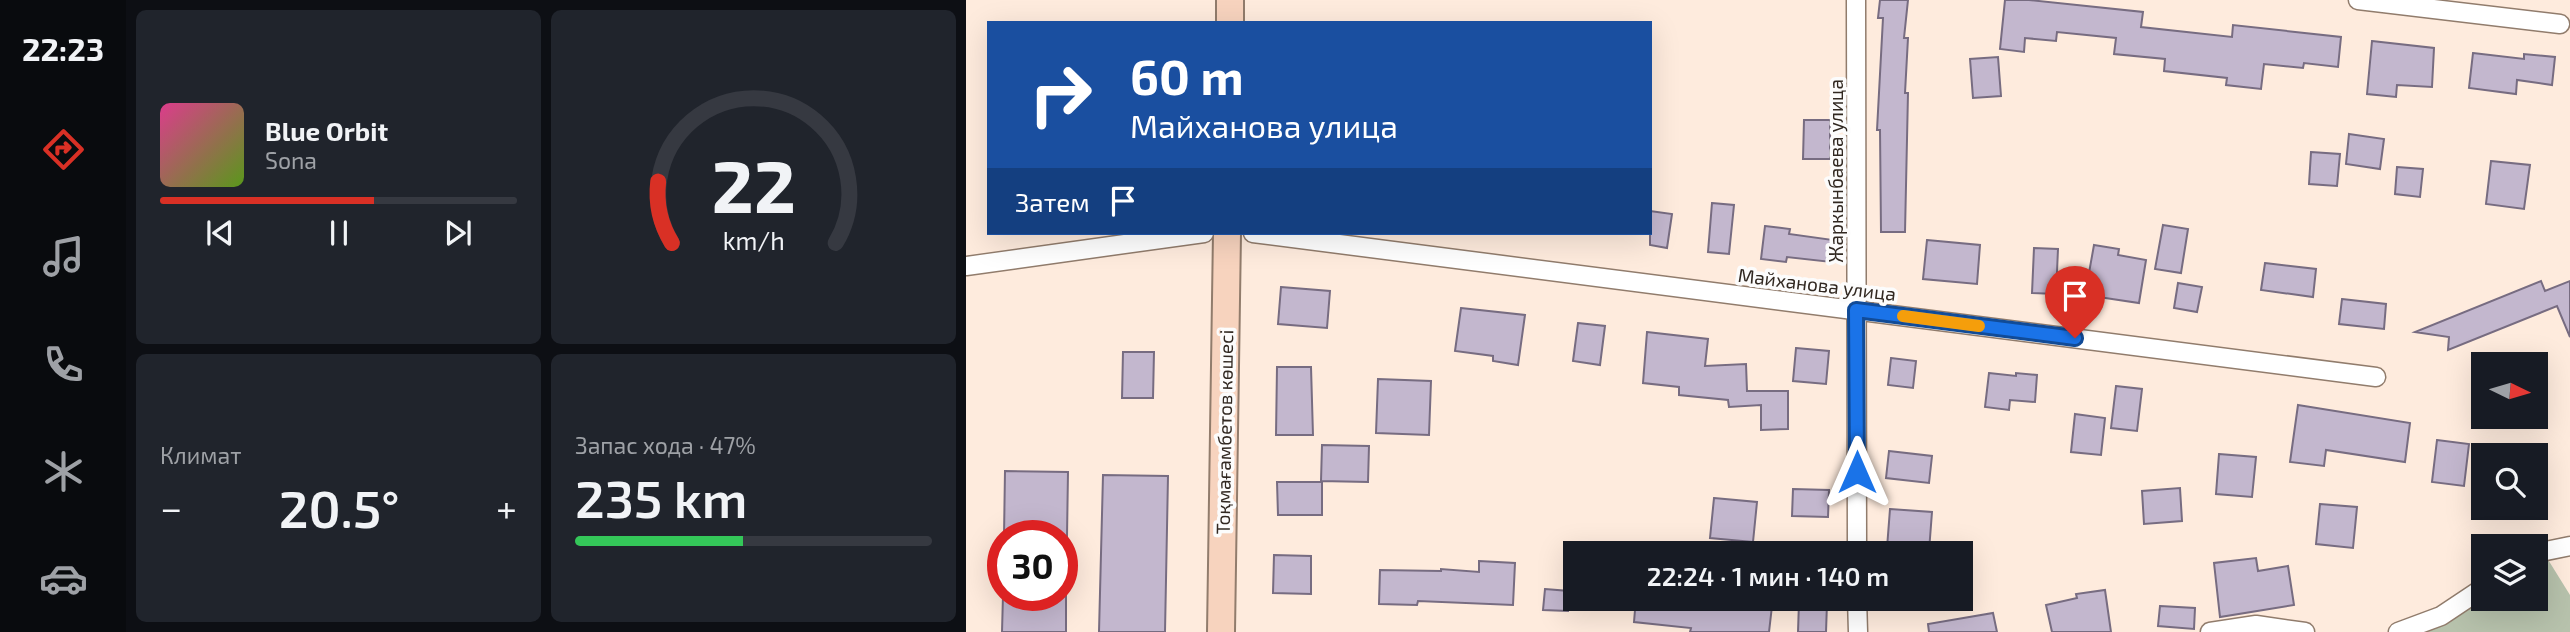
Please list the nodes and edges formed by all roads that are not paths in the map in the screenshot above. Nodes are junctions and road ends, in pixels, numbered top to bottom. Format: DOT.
graph roads {
  1 [pos="1230,0"];
  2 [pos="1856,0"];
  3 [pos="2358,0"];
  4 [pos="1230,21"];
  5 [pos="2560,24"];
  6 [pos="1190,235"];
  7 [pos="1227,235"];
  8 [pos="1269,235"];
  9 [pos="966,266"];
  10 [pos="1856,310"];
  11 [pos="2376,377"];
  12 [pos="1857,541"];
  13 [pos="2570,546"];
  14 [pos="2548,551"];
  15 [pos="2471,596"];
  16 [pos="1857,611"];
  17 [pos="1221,632"];
  18 [pos="1857,632"];
  19 [pos="2210,632"];
  20 [pos="2305,632"];
  21 [pos="2398,632"];
  1 -- 4 [label="street"];
  2 -- 10 [label="street, Жаркынбаева улица"];
  3 -- 5 [label="street"];
  6 -- 9 [label="street"];
  7 -- 17 [label="street, Тоқмағамбетов көшесі"];
  8 -- 10 [label="street, Майханова улица"];
  10 -- 11 [label="street, Майханова улица"];
  10 -- 12 [label="street, Жаркынбаева улица"];
  13 -- 14 [label="street"];
  15 -- 21 [label="street"];
  16 -- 18 [label="street"];
  19 -- 20 [label="street"];
}
